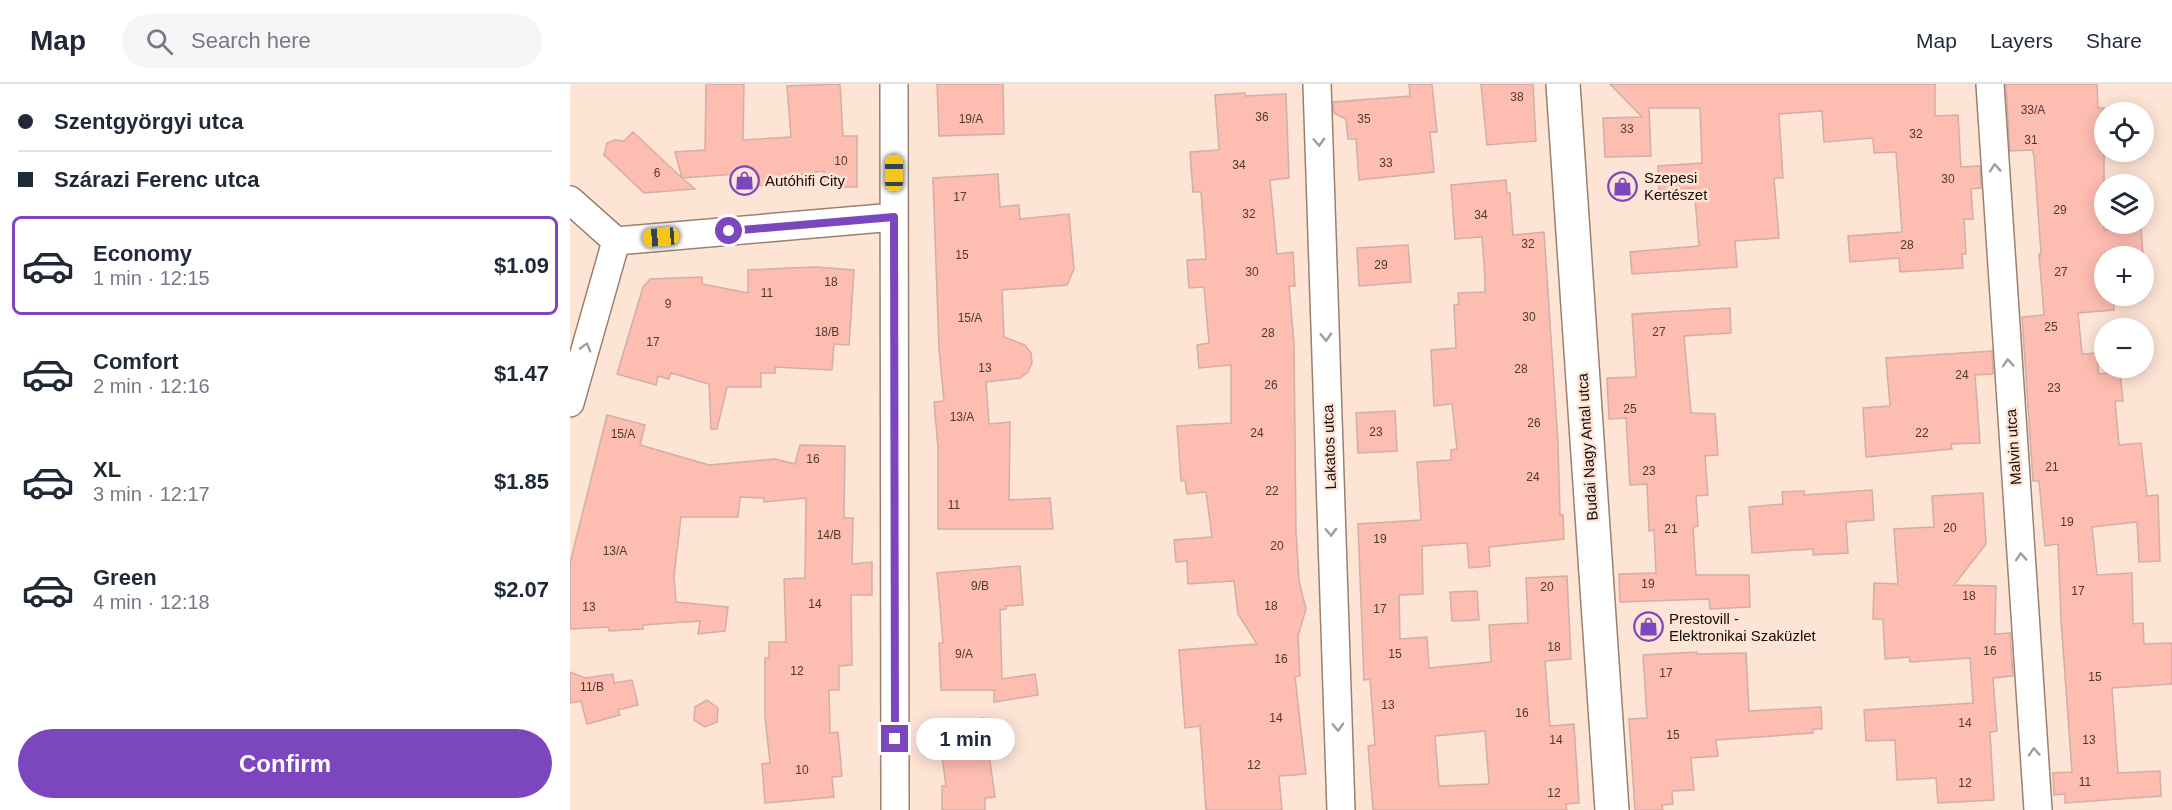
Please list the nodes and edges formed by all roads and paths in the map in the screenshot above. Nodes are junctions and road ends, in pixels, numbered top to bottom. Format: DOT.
graph roads {
  1 [pos="894,84"];
  2 [pos="1317,84"];
  3 [pos="1563,84"];
  4 [pos="1990,84"];
  5 [pos="570,200"];
  6 [pos="894,217"];
  7 [pos="616,241"];
  8 [pos="570,403"];
  9 [pos="895,810"];
  10 [pos="1341,810"];
  11 [pos="1612,810"];
  12 [pos="2038,810"];
  1 -- 6 [label="street"];
  2 -- 10 [label="street, Lakatos utca, one-way"];
  3 -- 11 [label="street, Budai Nagy Antal utca"];
  12 -- 4 [label="street, Malvin utca, one-way"];
  5 -- 7 [label="street"];
  6 -- 7 [label="street"];
  6 -- 9 [label="street"];
  8 -- 7 [label="street, one-way"];
}
